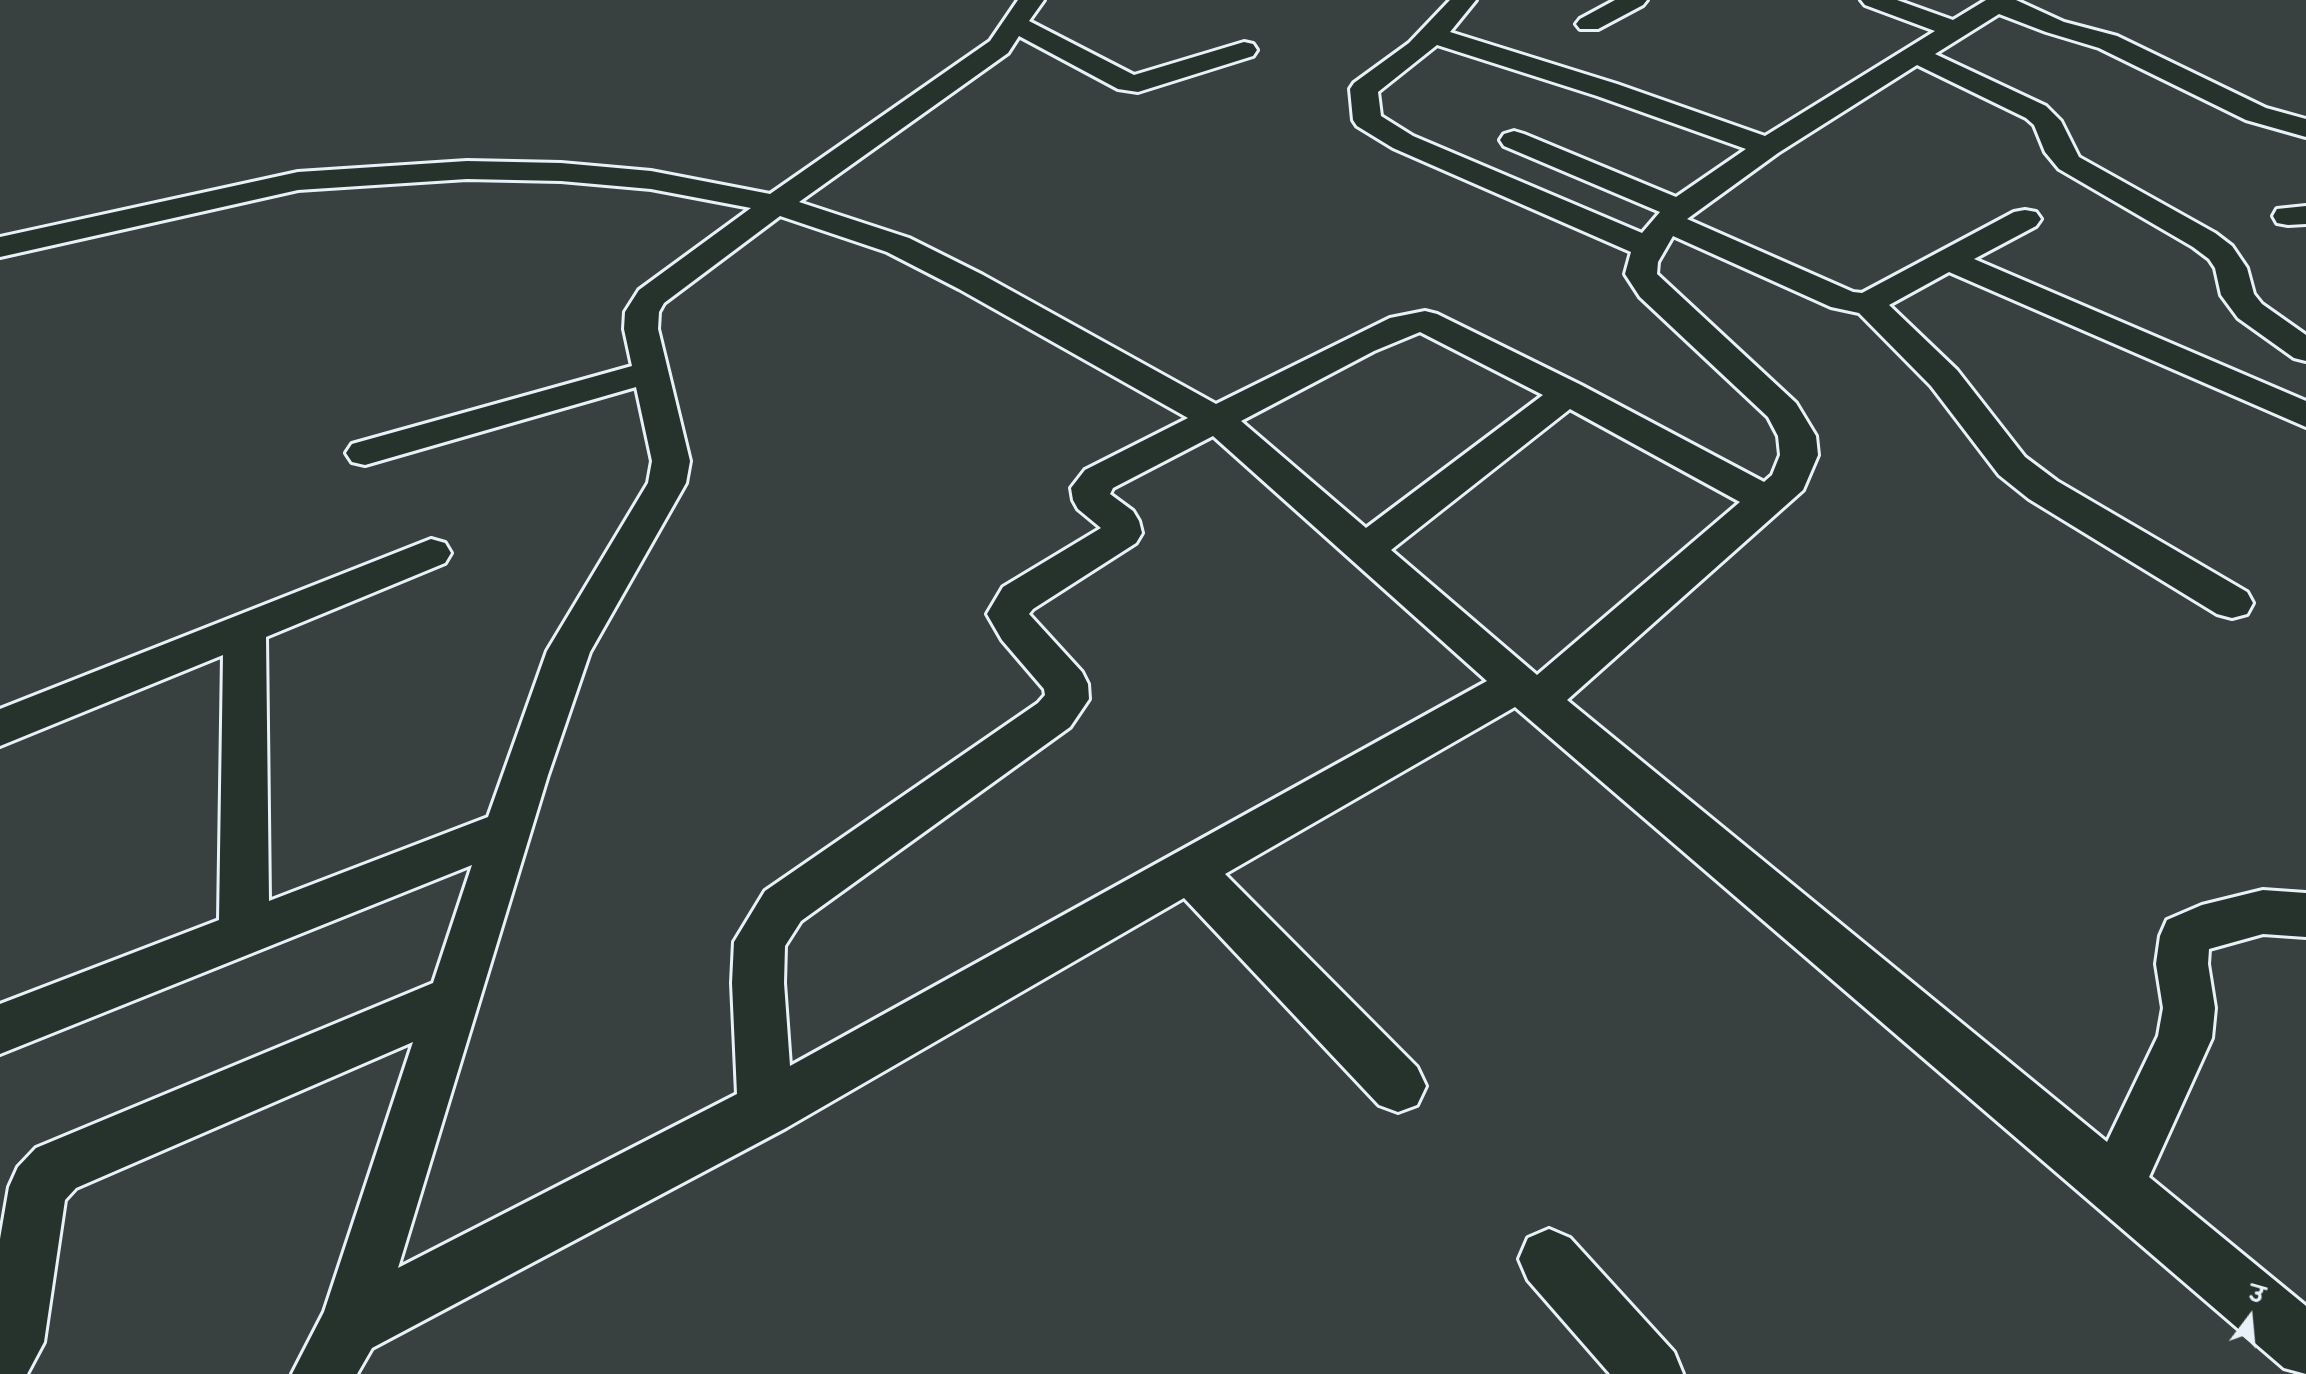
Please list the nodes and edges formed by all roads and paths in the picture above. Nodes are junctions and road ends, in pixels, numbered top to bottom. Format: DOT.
graph roads {
  1 [pos="1463,0"];
  2 [pos="1634,0"];
  3 [pos="1874,0"];
  4 [pos="2000,2"];
  5 [pos="1023,12"];
  6 [pos="1589,24"];
  7 [pos="1955,30"];
  8 [pos="1431,35"];
  9 [pos="1244,50"];
  10 [pos="1916,55"];
  11 [pos="2306,128"];
  12 [pos="1514,140"];
  13 [pos="1768,147"];
  14 [pos="775,205"];
  15 [pos="2025,219"];
  16 [pos="1665,226"];
  17 [pos="0,247"];
  18 [pos="1948,260"];
  19 [pos="1868,303"];
  20 [pos="2306,351"];
  21 [pos="651,372"];
  22 [pos="1568,393"];
  23 [pos="2306,415"];
  24 [pos="1216,419"];
  25 [pos="365,453"];
  26 [pos="1767,500"];
  27 [pos="1365,549"];
  28 [pos="431,553"];
  29 [pos="2232,603"];
  30 [pos="245,628"];
  31 [pos="1528,692"];
  32 [pos="0,728"];
  33 [pos="508,830"];
  34 [pos="1189,870"];
  35 [pos="2306,915"];
  36 [pos="244,933"];
  37 [pos="455,999"];
  38 [pos="0,1029"];
  39 [pos="1398,1086"];
  40 [pos="766,1109"];
  41 [pos="2116,1186"];
  42 [pos="1549,1259"];
  43 [pos="350,1326"];
  44 [pos="2306,1346"];
  45 [pos="0,1359"];
  46 [pos="323,1374"];
  47 [pos="1652,1374"];
  1 -- 8 [label="street"];
  2 -- 6 [label="street"];
  3 -- 7 [label="street"];
  4 -- 7 [label="street"];
  4 -- 11 [label="street"];
  5 -- 9 [label="street"];
  5 -- 14 [label="street"];
  7 -- 10 [label="street"];
  8 -- 13 [label="street"];
  8 -- 16 [label="street"];
  10 -- 13 [label="street"];
  10 -- 20 [label="street"];
  12 -- 16 [label="street"];
  13 -- 16 [label="street"];
  14 -- 17 [label="street"];
  14 -- 21 [label="street"];
  14 -- 24 [label="street"];
  15 -- 18 [label="street"];
  16 -- 19 [label="street"];
  16 -- 26 [label="street"];
  18 -- 19 [label="street"];
  18 -- 23 [label="street"];
  19 -- 29 [label="street"];
  21 -- 25 [label="street"];
  21 -- 33 [label="street"];
  22 -- 24 [label="street"];
  22 -- 26 [label="street"];
  22 -- 27 [label="street"];
  24 -- 27 [label="street"];
  24 -- 40 [label="street"];
  26 -- 31 [label="street"];
  27 -- 31 [label="street"];
  28 -- 30 [label="street"];
  30 -- 32 [label="street"];
  30 -- 36 [label="street"];
  31 -- 34 [label="street"];
  31 -- 41 [label="street"];
  33 -- 36 [label="street"];
  33 -- 37 [label="street"];
  34 -- 39 [label="street"];
  34 -- 40 [label="street"];
  35 -- 41 [label="street"];
  36 -- 38 [label="street"];
  37 -- 43 [label="street"];
  37 -- 45 [label="street"];
  40 -- 43 [label="street"];
  41 -- 44 [label="street"];
  42 -- 47 [label="street"];
  43 -- 46 [label="street"];
}
